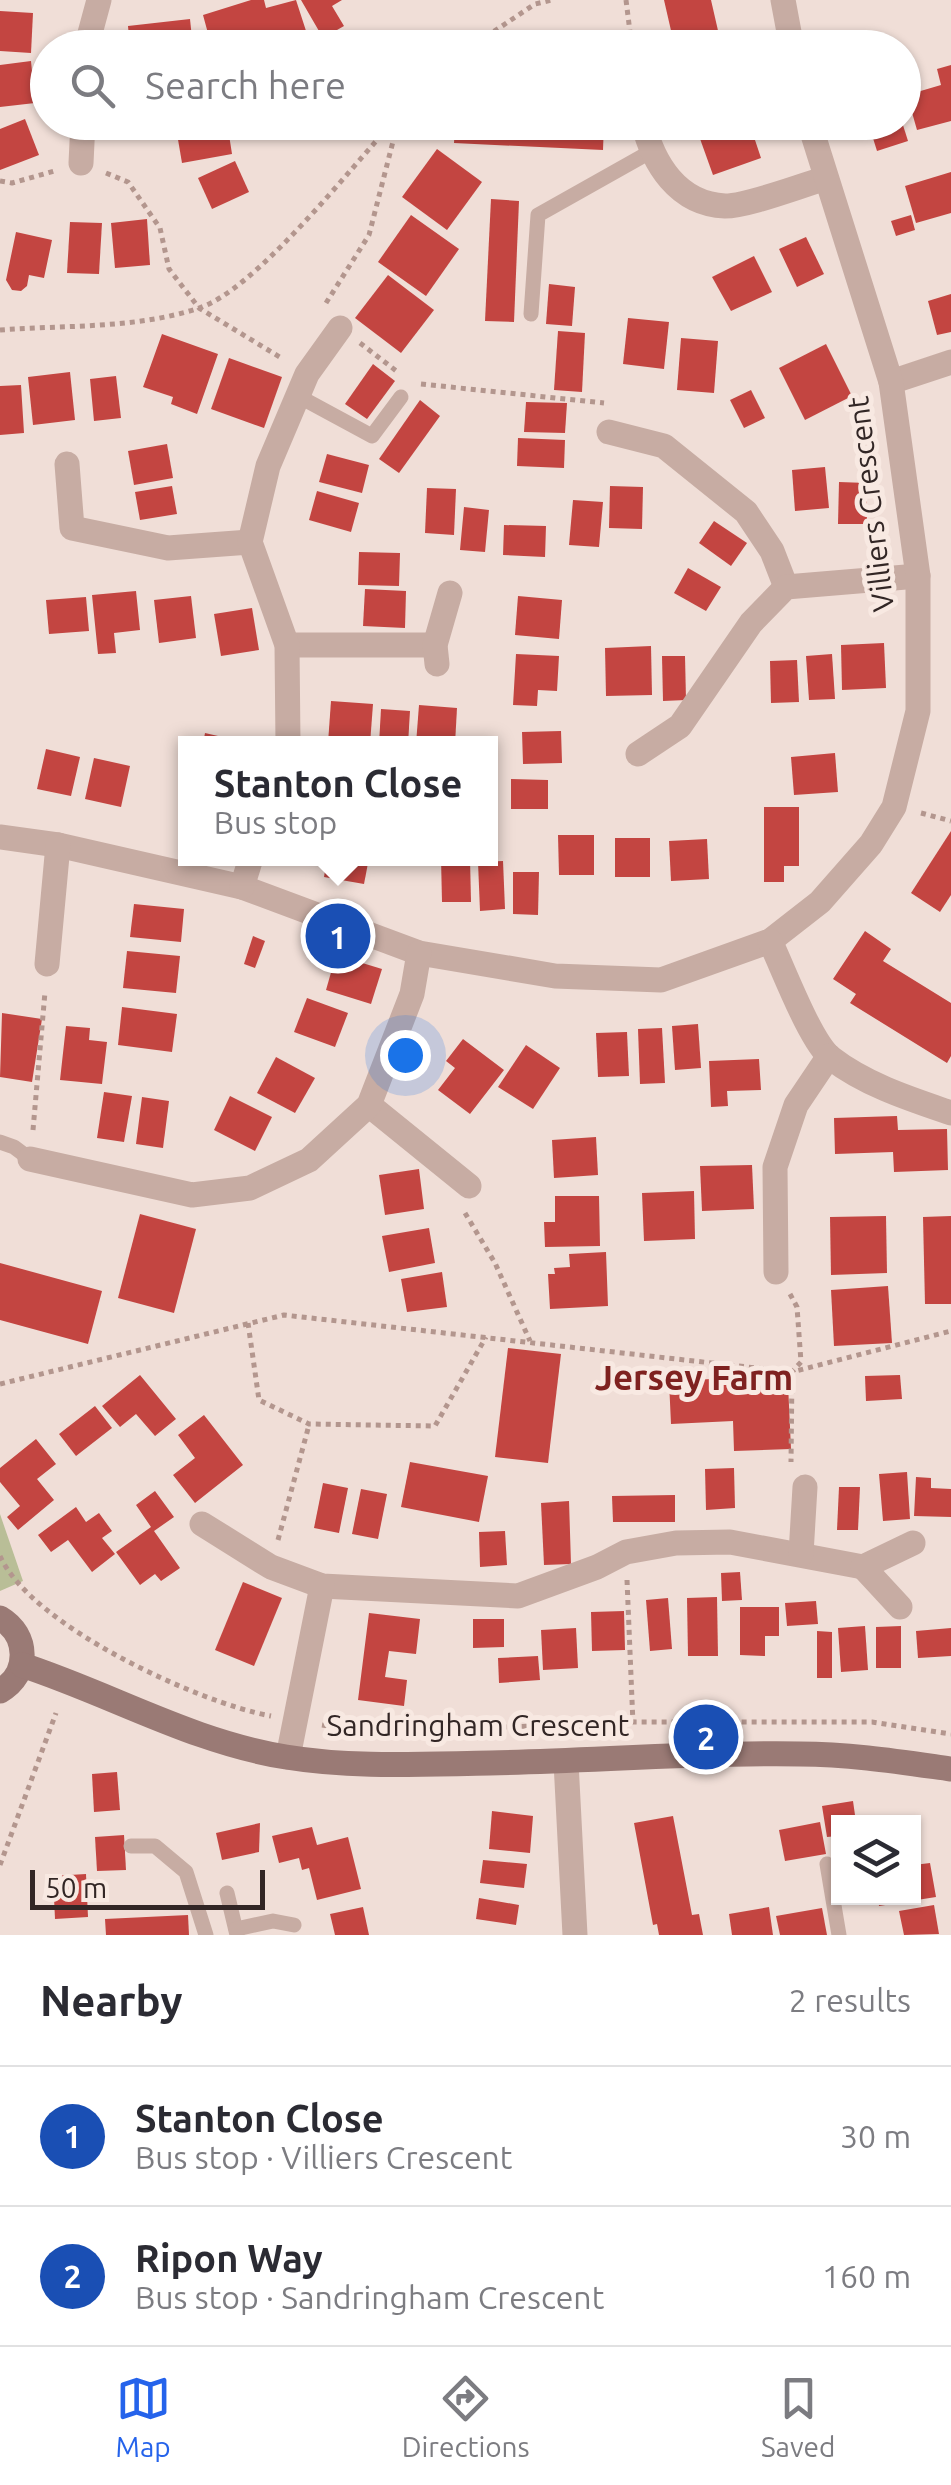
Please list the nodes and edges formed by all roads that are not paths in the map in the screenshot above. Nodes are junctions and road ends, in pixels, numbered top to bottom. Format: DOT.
graph roads {
  1 [pos="99,0"];
  2 [pos="782,0"];
  3 [pos="91,30"];
  4 [pos="788,30"];
  5 [pos="82,140"];
  6 [pos="647,140"];
  7 [pos="813,140"];
  8 [pos="650,152"];
  9 [pos="81,163"];
  10 [pos="824,179"];
  11 [pos="530,314"];
  12 [pos="340,328"];
  13 [pos="951,362"];
  14 [pos="890,382"];
  15 [pos="302,385"];
  16 [pos="401,396"];
  17 [pos="609,432"];
  18 [pos="67,464"];
  19 [pos="250,542"];
  20 [pos="918,576"];
  21 [pos="786,588"];
  22 [pos="450,593"];
  23 [pos="287,645"];
  24 [pos="288,736"];
  25 [pos="638,754"];
  26 [pos="0,837"];
  27 [pos="58,845"];
  28 [pos="249,866"];
  29 [pos="242,887"];
  30 [pos="770,941"];
  31 [pos="419,953"];
  32 [pos="47,964"];
  33 [pos="829,1056"];
  34 [pos="369,1105"];
  35 [pos="951,1113"];
  36 [pos="0,1142"];
  37 [pos="30,1159"];
  38 [pos="469,1186"];
  39 [pos="776,1272"];
  40 [pos="805,1487"];
  41 [pos="202,1524"];
  42 [pos="913,1543"];
  43 [pos="801,1554"];
  44 [pos="863,1567"];
  45 [pos="322,1586"];
  46 [pos="900,1608"];
  47 [pos="0,1618"];
  48 [pos="22,1665"];
  49 [pos="0,1691"];
  50 [pos="288,1758"];
  51 [pos="566,1762"];
  52 [pos="951,1769"];
  53 [pos="131,1846"];
  54 [pos="826,1864"];
  55 [pos="227,1893"];
  56 [pos="294,1925"];
  57 [pos="236,1932"];
  58 [pos="206,1935"];
  59 [pos="575,1935"];
  60 [pos="839,1935"];
  1 -- 3 [label="street"];
  2 -- 4 [label="street"];
  5 -- 9 [label="street"];
  6 -- 8 [label="street"];
  7 -- 10 [label="street, Villiers Crescent"];
  8 -- 10 [label="street"];
  8 -- 11 [label="lane"];
  10 -- 14 [label="street, Villiers Crescent"];
  12 -- 15 [label="street"];
  13 -- 14 [label="street"];
  14 -- 20 [label="street, Villiers Crescent"];
  15 -- 16 [label="lane"];
  15 -- 19 [label="street"];
  17 -- 21 [label="street"];
  18 -- 19 [label="street"];
  19 -- 23 [label="street"];
  20 -- 21 [label="street"];
  20 -- 30 [label="street, Villiers Crescent"];
  21 -- 25 [label="street"];
  22 -- 23 [label="street"];
  23 -- 24 [label="street"];
  26 -- 27 [label="street, Villiers Crescent"];
  27 -- 29 [label="street, Villiers Crescent"];
  27 -- 32 [label="street"];
  28 -- 29 [label="street"];
  29 -- 31 [label="street, Villiers Crescent"];
  30 -- 31 [label="street, Villiers Crescent"];
  30 -- 33 [label="street"];
  31 -- 34 [label="street"];
  33 -- 35 [label="street"];
  33 -- 39 [label="street"];
  34 -- 37 [label="street"];
  34 -- 38 [label="street"];
  36 -- 37 [label="lane"];
  40 -- 43 [label="street"];
  41 -- 45 [label="street"];
  42 -- 44 [label="street"];
  43 -- 44 [label="street"];
  43 -- 45 [label="street"];
  44 -- 46 [label="street"];
  45 -- 50 [label="street"];
  47 -- 48 [label="street"];
  48 -- 49 [label="street"];
  48 -- 50 [label="street, Sandringham Crescent"];
  50 -- 51 [label="street, Sandringham Crescent"];
  51 -- 52 [label="street, Sandringham Crescent"];
  51 -- 59 [label="street"];
  53 -- 58 [label="lane"];
  54 -- 60 [label="lane"];
  55 -- 57 [label="lane"];
  56 -- 57 [label="lane"];
}
